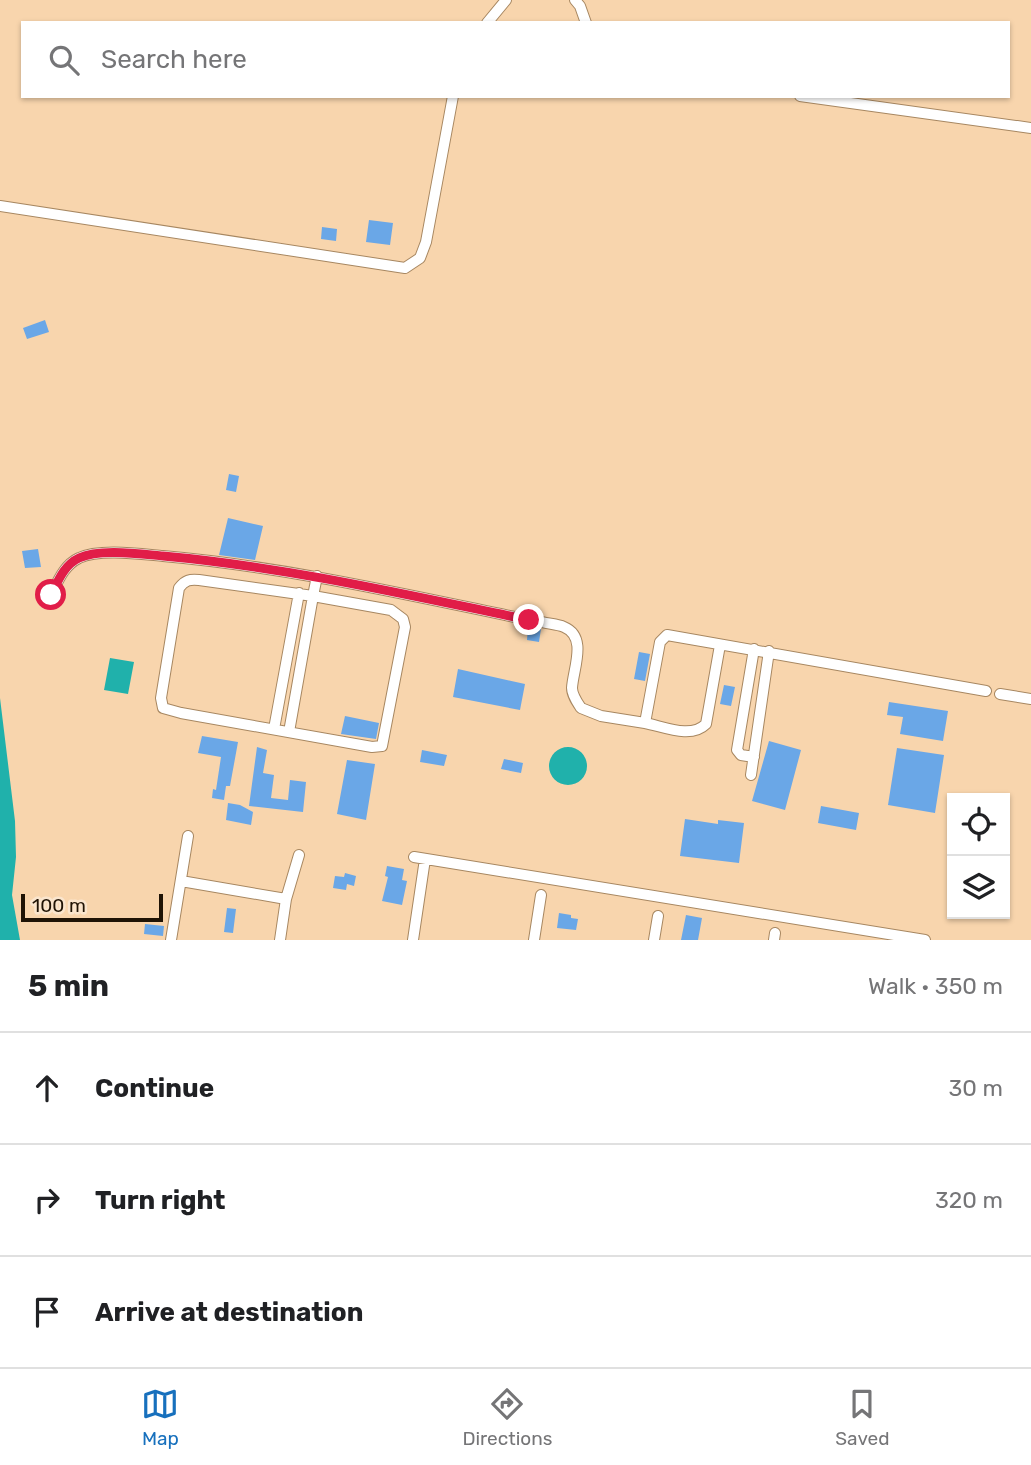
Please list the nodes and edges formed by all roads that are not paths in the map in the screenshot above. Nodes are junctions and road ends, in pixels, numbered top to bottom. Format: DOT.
graph roads {
  1 [pos="506,0"];
  2 [pos="575,0"];
  3 [pos="489,21"];
  4 [pos="585,21"];
  5 [pos="453,98"];
  6 [pos="814,98"];
  7 [pos="1031,128"];
  8 [pos="0,206"];
  9 [pos="317,576"];
  10 [pos="299,593"];
  11 [pos="51,595"];
  12 [pos="313,596"];
  13 [pos="529,620"];
  14 [pos="542,622"];
  15 [pos="720,645"];
  16 [pos="754,649"];
  17 [pos="769,651"];
  18 [pos="986,691"];
  19 [pos="1000,694"];
  20 [pos="1031,699"];
  21 [pos="646,723"];
  22 [pos="274,729"];
  23 [pos="289,732"];
  24 [pos="754,757"];
  25 [pos="751,775"];
  26 [pos="188,836"];
  27 [pos="299,855"];
  28 [pos="414,857"];
  29 [pos="425,859"];
  30 [pos="181,881"];
  31 [pos="541,895"];
  32 [pos="286,899"];
  33 [pos="658,916"];
  34 [pos="172,940"];
  35 [pos="281,940"];
  36 [pos="413,940"];
  37 [pos="534,940"];
  38 [pos="654,940"];
  39 [pos="925,940"];
  1 -- 3 [label="street"];
  2 -- 4 [label="street"];
  5 -- 8 [label="street"];
  6 -- 7 [label="street"];
  9 -- 11 [label="street"];
  9 -- 12 [label="street"];
  9 -- 13 [label="street"];
  10 -- 12 [label="street"];
  10 -- 22 [label="street"];
  10 -- 22 [label="street"];
  12 -- 23 [label="street"];
  12 -- 23 [label="street"];
  14 -- 21 [label="street"];
  15 -- 16 [label="street"];
  15 -- 21 [label="street"];
  15 -- 21 [label="street"];
  16 -- 17 [label="street"];
  16 -- 24 [label="street"];
  17 -- 18 [label="street"];
  17 -- 24 [label="street"];
  19 -- 20 [label="street"];
  22 -- 23 [label="street"];
  24 -- 25 [label="street"];
  26 -- 30 [label="street"];
  27 -- 32 [label="street"];
  28 -- 29 [label="street"];
  29 -- 36 [label="street"];
  29 -- 39 [label="street"];
  30 -- 32 [label="street"];
  30 -- 34 [label="street"];
  31 -- 37 [label="street"];
  32 -- 35 [label="street"];
  33 -- 38 [label="street"];
}
